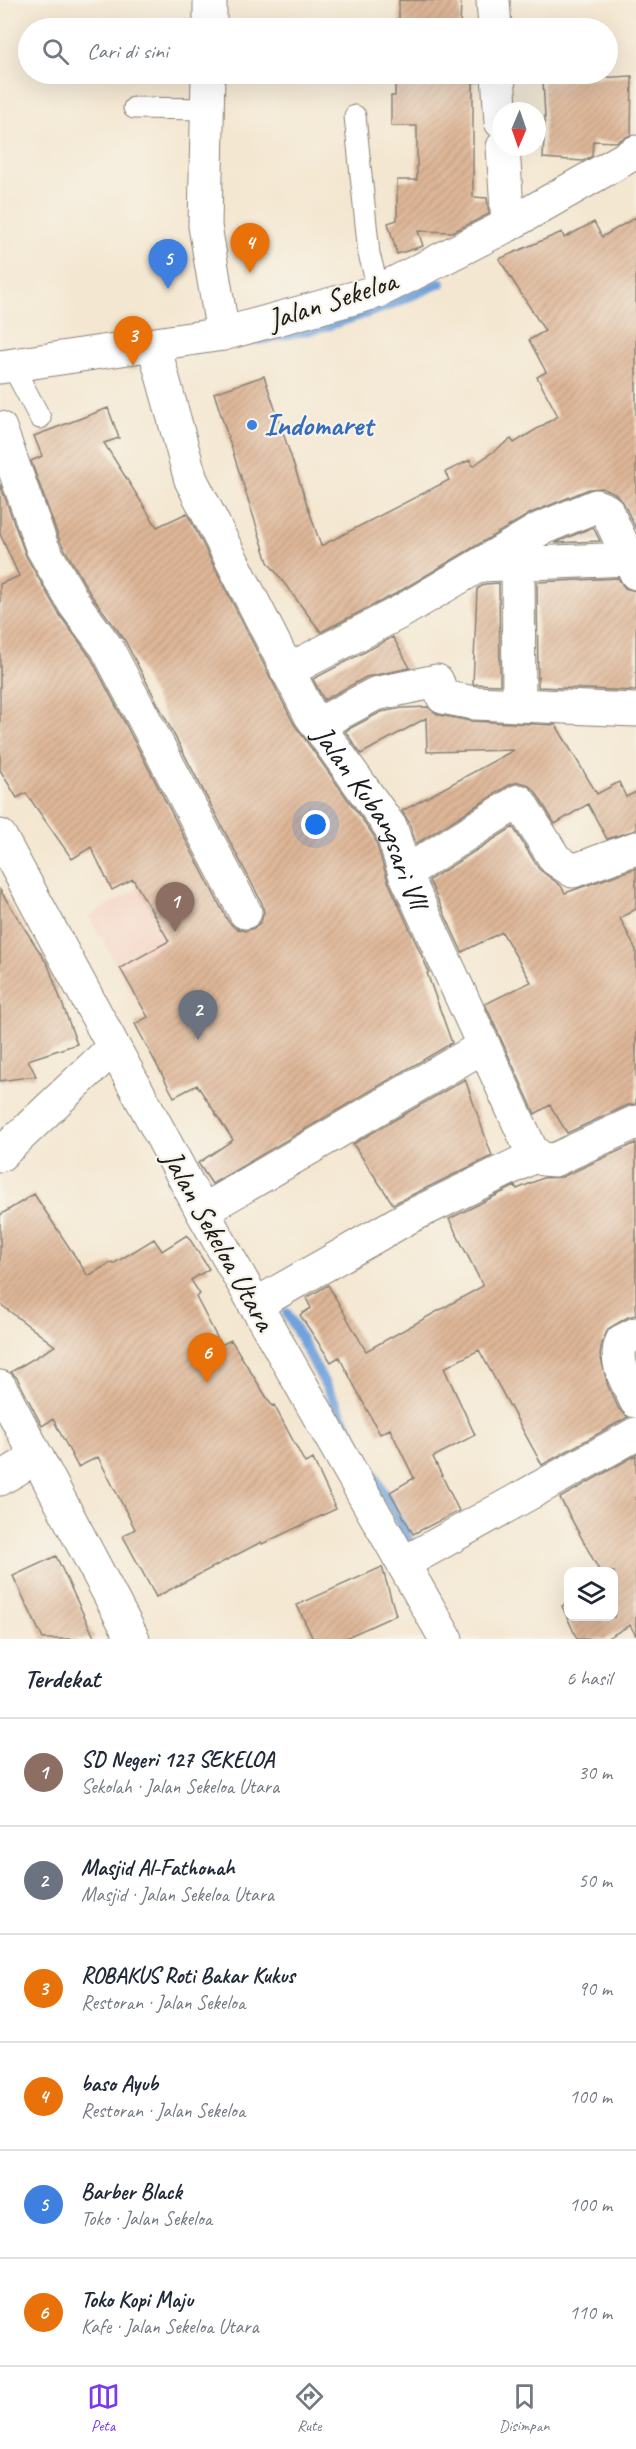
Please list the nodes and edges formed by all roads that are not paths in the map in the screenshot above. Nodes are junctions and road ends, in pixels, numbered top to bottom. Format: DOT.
graph roads {
  1 [pos="197,0"];
  2 [pos="210,0"];
  3 [pos="493,0"];
  4 [pos="196,18"];
  5 [pos="210,18"];
  6 [pos="494,18"];
  7 [pos="197,84"];
  8 [pos="206,84"];
  9 [pos="499,84"];
  10 [pos="500,102"];
  11 [pos="134,108"];
  12 [pos="201,109"];
  13 [pos="355,116"];
  14 [pos="504,156"];
  15 [pos="632,161"];
  16 [pos="508,225"];
  17 [pos="379,291"];
  18 [pos="223,334"];
  19 [pos="154,346"];
  20 [pos="6,366"];
  21 [pos="40,418"];
  22 [pos="0,428"];
  23 [pos="482,565"];
  24 [pos="518,565"];
  25 [pos="632,566"];
  26 [pos="287,671"];
  27 [pos="519,705"];
  28 [pos="636,710"];
  29 [pos="317,725"];
  30 [pos="0,836"];
  31 [pos="636,848"];
  32 [pos="405,873"];
  33 [pos="245,912"];
  34 [pos="484,1046"];
  35 [pos="113,1048"];
  36 [pos="636,1122"];
  37 [pos="0,1155"];
  38 [pos="537,1155"];
  39 [pos="202,1212"];
  40 [pos="255,1305"];
  41 [pos="636,1334"];
  42 [pos="0,1387"];
  43 [pos="636,1401"];
  44 [pos="636,1434"];
  45 [pos="37,1457"];
  46 [pos="0,1479"];
  47 [pos="404,1563"];
  48 [pos="133,1639"];
  49 [pos="446,1639"];
  1 -- 4 [label="street"];
  2 -- 5 [label="street"];
  3 -- 6 [label="street"];
  7 -- 12 [label="street"];
  8 -- 12 [label="street"];
  9 -- 10 [label="street"];
  11 -- 12 [label="lane"];
  12 -- 18 [label="street"];
  13 -- 17 [label="lane"];
  14 -- 16 [label="street"];
  15 -- 16 [label="street, Jalan Sekeloa"];
  16 -- 17 [label="street, Jalan Sekeloa"];
  17 -- 18 [label="street, Jalan Sekeloa"];
  18 -- 19 [label="street, Jalan Sekeloa"];
  19 -- 20 [label="street, Jalan Sekeloa"];
  19 -- 26 [label="street, Jalan Kubangsari Vll"];
  20 -- 21 [label="lane"];
  22 -- 33 [label="street"];
  23 -- 24 [label="street"];
  23 -- 25 [label="street"];
  23 -- 26 [label="street"];
  24 -- 25 [label="street"];
  24 -- 27 [label="street"];
  26 -- 29 [label="street, Jalan Kubangsari Vll"];
  27 -- 28 [label="street"];
  27 -- 29 [label="street"];
  29 -- 32 [label="street, Jalan Kubangsari Vll"];
  30 -- 35 [label="street, Jalan Sekeloa Utara"];
  31 -- 32 [label="street"];
  32 -- 34 [label="street, Jalan Kubangsari Vll"];
  34 -- 38 [label="street, Jalan Kubangsari Vll"];
  34 -- 39 [label="street"];
  35 -- 37 [label="street"];
  35 -- 39 [label="street, Jalan Sekeloa Utara"];
  36 -- 38 [label="street"];
  38 -- 40 [label="street"];
  39 -- 40 [label="street, Jalan Sekeloa Utara"];
  40 -- 47 [label="street, Jalan Sekeloa Utara"];
  41 -- 43 [label="street"];
  42 -- 45 [label="street"];
  44 -- 47 [label="street"];
  45 -- 46 [label="street"];
  45 -- 48 [label="street"];
  47 -- 49 [label="street, Jalan Sekeloa Utara"];
}
